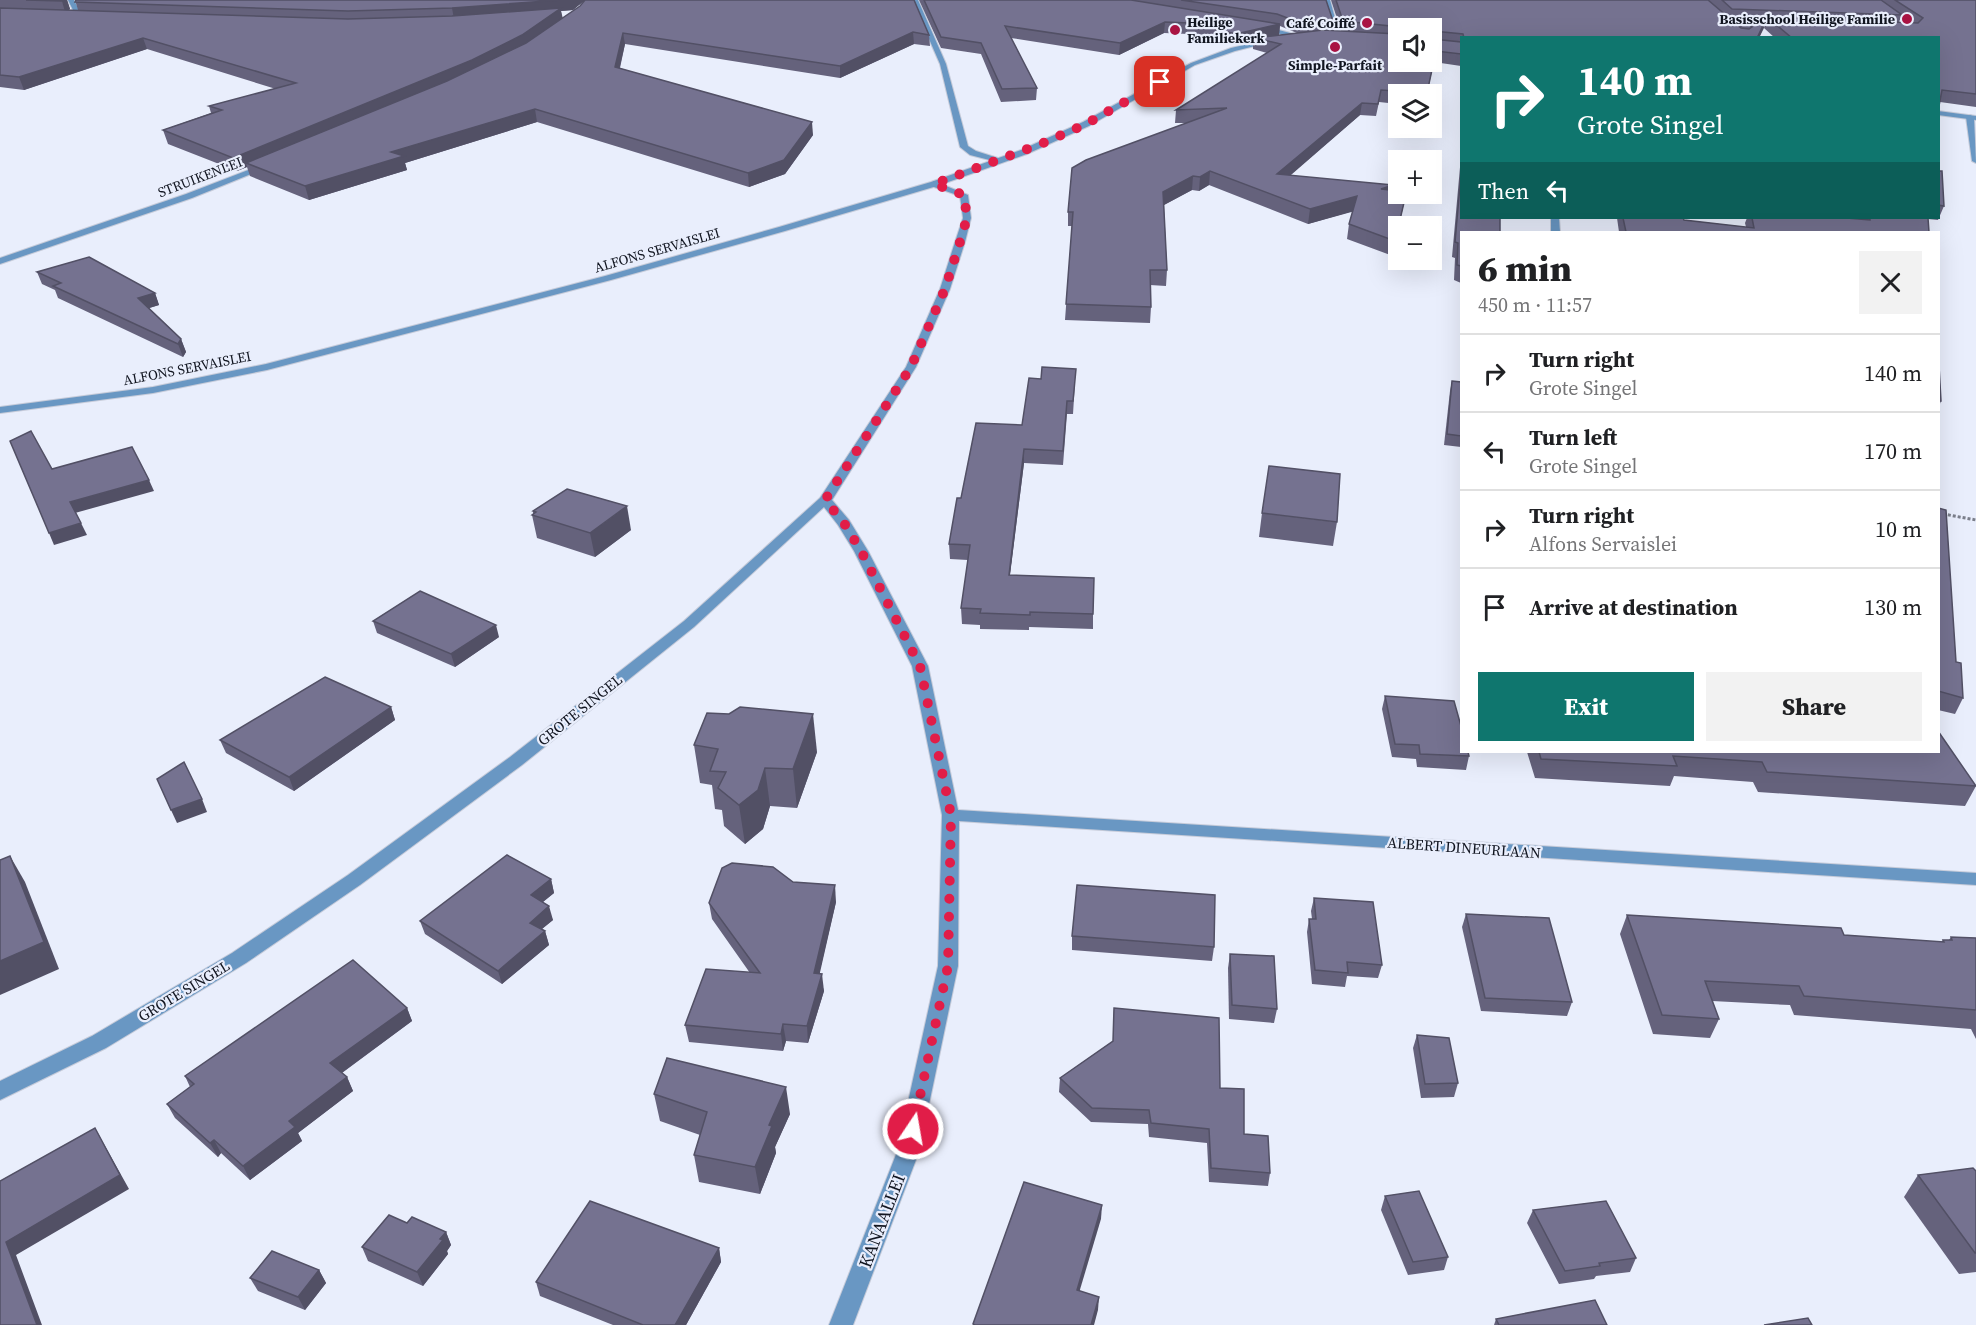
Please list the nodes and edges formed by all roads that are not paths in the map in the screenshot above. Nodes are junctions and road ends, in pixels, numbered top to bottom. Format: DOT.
graph roads {
  1 [pos="71,0"];
  2 [pos="915,0"];
  3 [pos="1327,0"];
  4 [pos="57,15"];
  5 [pos="69,15"];
  6 [pos="80,16"];
  7 [pos="1253,26"];
  8 [pos="1338,35"];
  9 [pos="1940,113"];
  10 [pos="1973,117"];
  11 [pos="998,161"];
  12 [pos="1976,161"];
  13 [pos="276,162"];
  14 [pos="934,184"];
  15 [pos="0,261"];
  16 [pos="0,410"];
  17 [pos="825,500"];
  18 [pos="951,815"];
  19 [pos="1976,879"];
  20 [pos="0,1091"];
  21 [pos="841,1325"];
  1 -- 5 [label="street"];
  2 -- 11 [label="street"];
  3 -- 8 [label="street"];
  4 -- 5 [label="street"];
  5 -- 6 [label="street"];
  7 -- 11 [label="street, ALFONS SERVAISLEI"];
  9 -- 10 [label="street"];
  10 -- 12 [label="street"];
  11 -- 14 [label="street, ALFONS SERVAISLEI"];
  13 -- 15 [label="street, STRUIKENLEI"];
  14 -- 16 [label="street, ALFONS SERVAISLEI"];
  14 -- 17 [label="street, GROTE SINGEL"];
  17 -- 18 [label="street, KANAALLEI"];
  17 -- 20 [label="street, GROTE SINGEL"];
  18 -- 19 [label="street, ALBERT DINEURLAAN"];
  18 -- 21 [label="street, KANAALLEI"];
}
